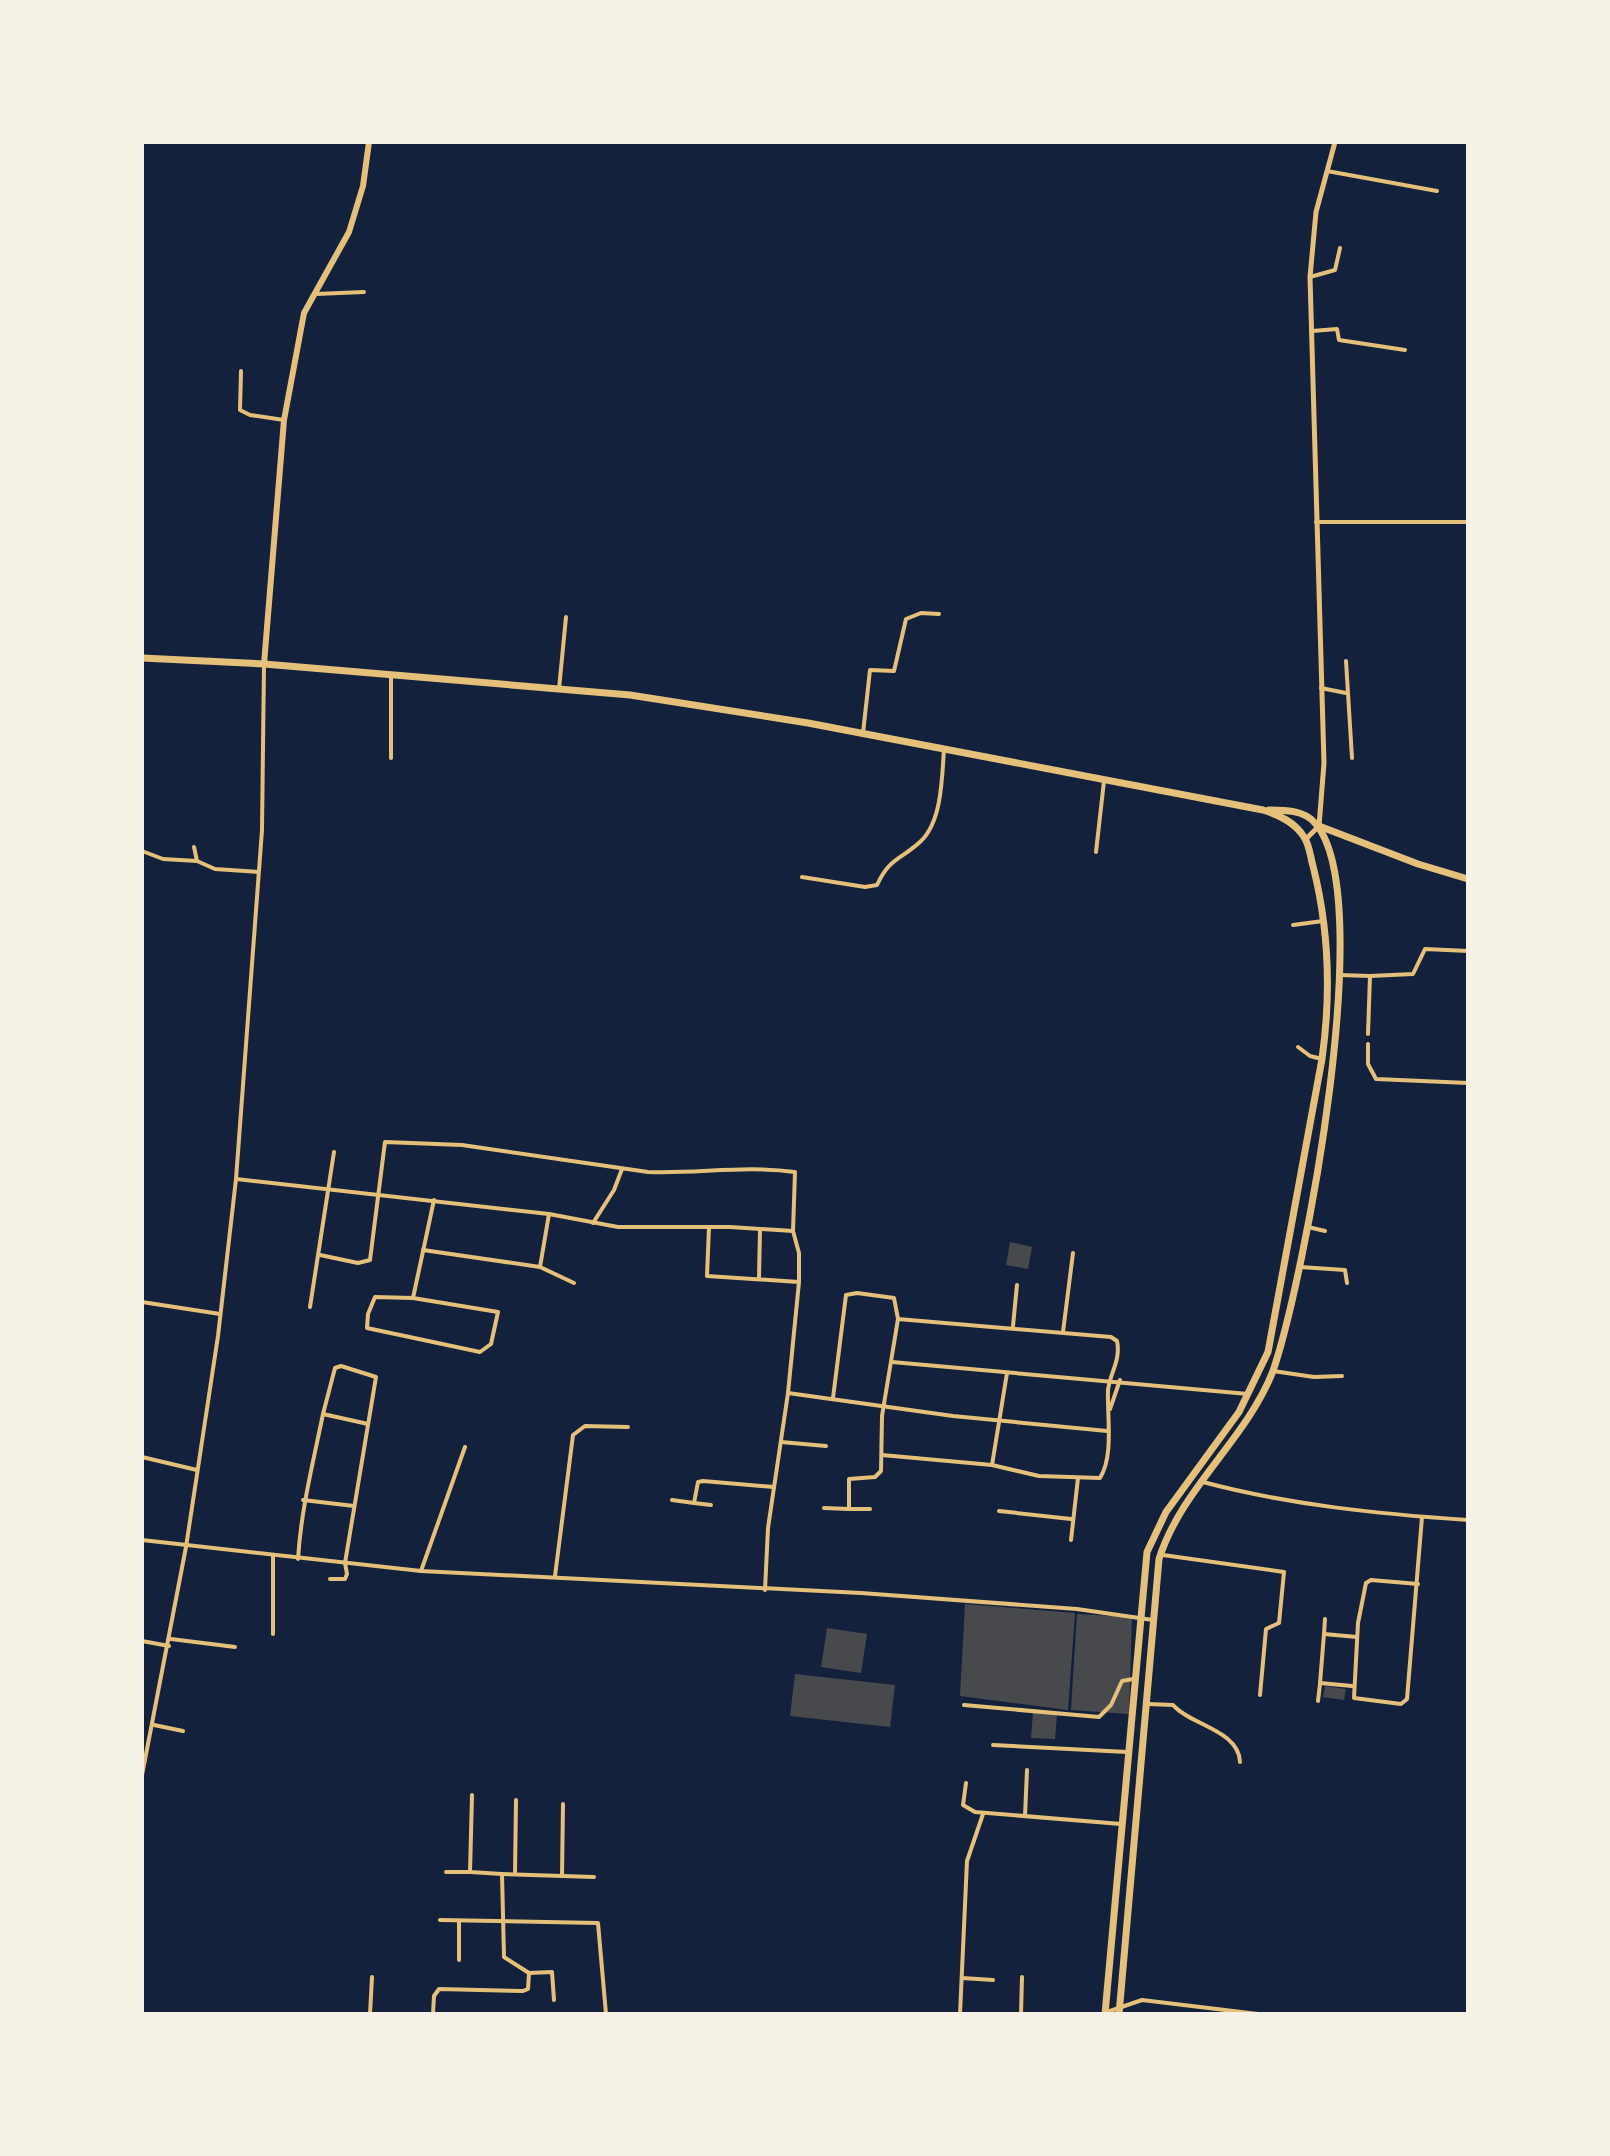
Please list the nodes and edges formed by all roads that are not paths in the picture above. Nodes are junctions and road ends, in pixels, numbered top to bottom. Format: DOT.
graph roads {
  1 [pos="369,142"];
  2 [pos="1335,142"];
  3 [pos="1327,171"];
  4 [pos="1437,191"];
  5 [pos="1340,248"];
  6 [pos="1310,277"];
  7 [pos="364,292"];
  8 [pos="313,294"];
  9 [pos="1310,331"];
  10 [pos="1405,350"];
  11 [pos="241,371"];
  12 [pos="284,420"];
  13 [pos="1316,522"];
  14 [pos="1468,522"];
  15 [pos="939,614"];
  16 [pos="566,617"];
  17 [pos="142,658"];
  18 [pos="1346,661"];
  19 [pos="264,664"];
  20 [pos="391,675"];
  21 [pos="1321,688"];
  22 [pos="559,689"];
  23 [pos="1346,693"];
  24 [pos="863,733"];
  25 [pos="944,748"];
  26 [pos="391,758"];
  27 [pos="1352,758"];
  28 [pos="1105,779"];
  29 [pos="1263,810"];
  30 [pos="1318,826"];
  31 [pos="1306,839"];
  32 [pos="194,847"];
  33 [pos="142,851"];
  34 [pos="1096,852"];
  35 [pos="197,861"];
  36 [pos="258,872"];
  37 [pos="802,877"];
  38 [pos="1468,879"];
  39 [pos="1323,921"];
  40 [pos="1293,925"];
  41 [pos="1468,951"];
  42 [pos="1340,975"];
  43 [pos="1370,976"];
  44 [pos="1368,1034"];
  45 [pos="1368,1044"];
  46 [pos="1298,1047"];
  47 [pos="1322,1059"];
  48 [pos="1468,1083"];
  49 [pos="334,1152"];
  50 [pos="622,1169"];
  51 [pos="236,1179"];
  52 [pos="329,1189"];
  53 [pos="376,1193"];
  54 [pos="434,1200"];
  55 [pos="549,1214"];
  56 [pos="593,1223"];
  57 [pos="1305,1226"];
  58 [pos="709,1227"];
  59 [pos="760,1229"];
  60 [pos="793,1231"];
  61 [pos="1325,1231"];
  62 [pos="423,1250"];
  63 [pos="1073,1253"];
  64 [pos="320,1255"];
  65 [pos="540,1267"];
  66 [pos="1298,1267"];
  67 [pos="759,1280"];
  68 [pos="799,1282"];
  69 [pos="574,1283"];
  70 [pos="1347,1283"];
  71 [pos="1017,1285"];
  72 [pos="413,1298"];
  73 [pos="142,1302"];
  74 [pos="310,1307"];
  75 [pos="220,1314"];
  76 [pos="898,1319"];
  77 [pos="1012,1327"];
  78 [pos="1063,1332"];
  79 [pos="892,1362"];
  80 [pos="1273,1371"];
  81 [pos="1007,1373"];
  82 [pos="1342,1376"];
  83 [pos="1110,1380"];
  84 [pos="1120,1380"];
  85 [pos="788,1393"];
  86 [pos="1249,1394"];
  87 [pos="833,1398"];
  88 [pos="885,1405"];
  89 [pos="1109,1411"];
  90 [pos="323,1414"];
  91 [pos="999,1421"];
  92 [pos="369,1424"];
  93 [pos="628,1427"];
  94 [pos="1107,1431"];
  95 [pos="781,1442"];
  96 [pos="826,1446"];
  97 [pos="465,1447"];
  98 [pos="882,1455"];
  99 [pos="142,1457"];
  100 [pos="992,1465"];
  101 [pos="197,1470"];
  102 [pos="1078,1478"];
  103 [pos="1201,1481"];
  104 [pos="774,1487"];
  105 [pos="303,1500"];
  106 [pos="672,1500"];
  107 [pos="694,1503"];
  108 [pos="711,1505"];
  109 [pos="354,1506"];
  110 [pos="824,1508"];
  111 [pos="849,1509"];
  112 [pos="870,1509"];
  113 [pos="999,1511"];
  114 [pos="1422,1517"];
  115 [pos="1071,1519"];
  116 [pos="1468,1520"];
  117 [pos="142,1540"];
  118 [pos="1071,1540"];
  119 [pos="186,1547"];
  120 [pos="1160,1554"];
  121 [pos="273,1557"];
  122 [pos="298,1559"];
  123 [pos="345,1563"];
  124 [pos="421,1571"];
  125 [pos="555,1576"];
  126 [pos="330,1579"];
  127 [pos="1418,1584"];
  128 [pos="765,1590"];
  129 [pos="1139,1615"];
  130 [pos="1325,1619"];
  131 [pos="1153,1620"];
  132 [pos="273,1634"];
  133 [pos="1324,1634"];
  134 [pos="1357,1637"];
  135 [pos="142,1641"];
  136 [pos="170,1642"];
  137 [pos="235,1647"];
  138 [pos="1133,1679"];
  139 [pos="1320,1683"];
  140 [pos="1352,1686"];
  141 [pos="1260,1695"];
  142 [pos="1318,1701"];
  143 [pos="1146,1704"];
  144 [pos="964,1705"];
  145 [pos="154,1725"];
  146 [pos="183,1731"];
  147 [pos="993,1745"];
  148 [pos="1127,1752"];
  149 [pos="1240,1762"];
  150 [pos="1027,1770"];
  151 [pos="142,1775"];
  152 [pos="966,1783"];
  153 [pos="472,1795"];
  154 [pos="516,1800"];
  155 [pos="563,1804"];
  156 [pos="983,1814"];
  157 [pos="1025,1816"];
  158 [pos="1121,1824"];
  159 [pos="446,1872"];
  160 [pos="470,1872"];
  161 [pos="502,1874"];
  162 [pos="515,1874"];
  163 [pos="562,1876"];
  164 [pos="594,1877"];
  165 [pos="440,1920"];
  166 [pos="459,1921"];
  167 [pos="503,1921"];
  168 [pos="459,1960"];
  169 [pos="529,1973"];
  170 [pos="372,1977"];
  171 [pos="1022,1977"];
  172 [pos="962,1978"];
  173 [pos="993,1980"];
  174 [pos="554,2000"];
  175 [pos="1119,2011"];
  176 [pos="370,2014"];
  177 [pos="433,2014"];
  178 [pos="606,2014"];
  179 [pos="960,2014"];
  180 [pos="1021,2014"];
  181 [pos="1105,2014"];
  182 [pos="1258,2014"];
  1 -- 8 [label="main road"];
  2 -- 3 [label="street"];
  3 -- 4 [label="street"];
  3 -- 6 [label="street"];
  5 -- 6 [label="street"];
  6 -- 9 [label="street"];
  7 -- 8 [label="street"];
  8 -- 12 [label="main road"];
  9 -- 10 [label="street"];
  9 -- 13 [label="street"];
  11 -- 12 [label="street"];
  12 -- 19 [label="main road"];
  13 -- 14 [label="street"];
  13 -- 21 [label="street"];
  15 -- 24 [label="street"];
  16 -- 22 [label="street"];
  17 -- 19 [label="main road"];
  18 -- 23 [label="street"];
  19 -- 20 [label="main road"];
  19 -- 36 [label="street"];
  20 -- 22 [label="main road"];
  20 -- 26 [label="street"];
  21 -- 23 [label="street"];
  21 -- 30 [label="street"];
  22 -- 24 [label="main road"];
  23 -- 27 [label="street"];
  24 -- 25 [label="main road"];
  25 -- 28 [label="main road"];
  25 -- 37 [label="street"];
  28 -- 29 [label="main road"];
  28 -- 34 [label="street"];
  29 -- 30 [label="main road"];
  29 -- 31 [label="main road"];
  30 -- 31 [label="street"];
  30 -- 38 [label="main road"];
  30 -- 42 [label="main road"];
  31 -- 39 [label="main road"];
  32 -- 35 [label="street"];
  33 -- 35 [label="street"];
  35 -- 36 [label="street"];
  36 -- 51 [label="street"];
  39 -- 40 [label="street"];
  39 -- 47 [label="main road"];
  41 -- 43 [label="street"];
  42 -- 43 [label="street"];
  42 -- 57 [label="main road"];
  43 -- 44 [label="street"];
  45 -- 48 [label="street"];
  46 -- 47 [label="street"];
  47 -- 86 [label="main road"];
  49 -- 52 [label="street"];
  50 -- 53 [label="street"];
  50 -- 56 [label="street"];
  50 -- 60 [label="street"];
  51 -- 52 [label="street"];
  51 -- 75 [label="street"];
  52 -- 53 [label="street"];
  52 -- 64 [label="street"];
  53 -- 54 [label="street"];
  53 -- 64 [label="street"];
  54 -- 55 [label="street"];
  54 -- 62 [label="street"];
  55 -- 56 [label="street"];
  55 -- 65 [label="street"];
  56 -- 58 [label="street"];
  57 -- 61 [label="street"];
  57 -- 66 [label="main road"];
  58 -- 59 [label="street"];
  58 -- 67 [label="street"];
  59 -- 60 [label="street"];
  59 -- 67 [label="street"];
  60 -- 68 [label="street"];
  62 -- 65 [label="street"];
  62 -- 72 [label="street"];
  63 -- 78 [label="street"];
  64 -- 74 [label="street"];
  65 -- 69 [label="street"];
  66 -- 70 [label="street"];
  66 -- 80 [label="main road"];
  67 -- 68 [label="street"];
  68 -- 85 [label="street"];
  71 -- 77 [label="street"];
  72 -- 72 [label="street"];
  73 -- 75 [label="street"];
  75 -- 101 [label="street"];
  76 -- 77 [label="street"];
  76 -- 79 [label="street"];
  76 -- 87 [label="street"];
  77 -- 78 [label="street"];
  78 -- 83 [label="street"];
  79 -- 81 [label="street"];
  79 -- 88 [label="street"];
  80 -- 82 [label="street"];
  80 -- 103 [label="main road"];
  81 -- 83 [label="street"];
  81 -- 91 [label="street"];
  83 -- 84 [label="street"];
  83 -- 89 [label="street"];
  84 -- 86 [label="street"];
  84 -- 89 [label="street"];
  85 -- 87 [label="street"];
  85 -- 95 [label="street"];
  86 -- 129 [label="main road"];
  87 -- 88 [label="street"];
  88 -- 91 [label="street"];
  88 -- 98 [label="street"];
  89 -- 94 [label="street"];
  90 -- 92 [label="street"];
  90 -- 92 [label="street"];
  90 -- 105 [label="street"];
  91 -- 94 [label="street"];
  91 -- 100 [label="street"];
  92 -- 109 [label="street"];
  93 -- 125 [label="street"];
  94 -- 102 [label="street"];
  95 -- 96 [label="street"];
  95 -- 104 [label="street"];
  97 -- 124 [label="street"];
  98 -- 100 [label="street"];
  98 -- 111 [label="street"];
  99 -- 101 [label="street"];
  100 -- 102 [label="street"];
  101 -- 119 [label="street"];
  102 -- 115 [label="street"];
  103 -- 114 [label="street"];
  103 -- 120 [label="main road"];
  104 -- 107 [label="street"];
  104 -- 128 [label="street"];
  105 -- 109 [label="street"];
  105 -- 122 [label="street"];
  106 -- 107 [label="street"];
  107 -- 108 [label="street"];
  109 -- 123 [label="street"];
  110 -- 111 [label="street"];
  111 -- 112 [label="street"];
  113 -- 115 [label="street"];
  114 -- 116 [label="street"];
  114 -- 127 [label="street"];
  115 -- 118 [label="street"];
  117 -- 119 [label="street"];
  119 -- 121 [label="street"];
  119 -- 136 [label="street"];
  120 -- 131 [label="main road"];
  120 -- 141 [label="street"];
  121 -- 122 [label="street"];
  121 -- 132 [label="street"];
  122 -- 123 [label="street"];
  123 -- 124 [label="street"];
  123 -- 126 [label="street"];
  124 -- 125 [label="street"];
  125 -- 128 [label="street"];
  127 -- 134 [label="street"];
  127 -- 140 [label="street"];
  128 -- 129 [label="street"];
  129 -- 131 [label="street"];
  129 -- 138 [label="main road"];
  130 -- 133 [label="street"];
  131 -- 143 [label="main road"];
  133 -- 134 [label="street"];
  133 -- 139 [label="street"];
  134 -- 140 [label="street"];
  135 -- 136 [label="street"];
  136 -- 137 [label="street"];
  136 -- 145 [label="street"];
  138 -- 144 [label="street"];
  138 -- 148 [label="main road"];
  139 -- 140 [label="street"];
  139 -- 142 [label="street"];
  143 -- 149 [label="street"];
  143 -- 175 [label="main road"];
  145 -- 146 [label="street"];
  145 -- 151 [label="street"];
  147 -- 148 [label="street"];
  148 -- 158 [label="main road"];
  150 -- 157 [label="street"];
  152 -- 156 [label="street"];
  153 -- 160 [label="street"];
  154 -- 162 [label="street"];
  155 -- 163 [label="street"];
  156 -- 157 [label="street"];
  156 -- 172 [label="street"];
  157 -- 158 [label="street"];
  158 -- 181 [label="main road"];
  159 -- 160 [label="street"];
  160 -- 161 [label="street"];
  161 -- 162 [label="street"];
  161 -- 167 [label="street"];
  162 -- 163 [label="street"];
  163 -- 164 [label="street"];
  165 -- 166 [label="street"];
  166 -- 167 [label="street"];
  166 -- 168 [label="street"];
  167 -- 169 [label="street"];
  167 -- 178 [label="street"];
  169 -- 174 [label="street"];
  169 -- 177 [label="street"];
  170 -- 176 [label="street"];
  171 -- 180 [label="street"];
  172 -- 173 [label="street"];
  172 -- 179 [label="street"];
  175 -- 181 [label="street"];
  175 -- 182 [label="street"];
}
